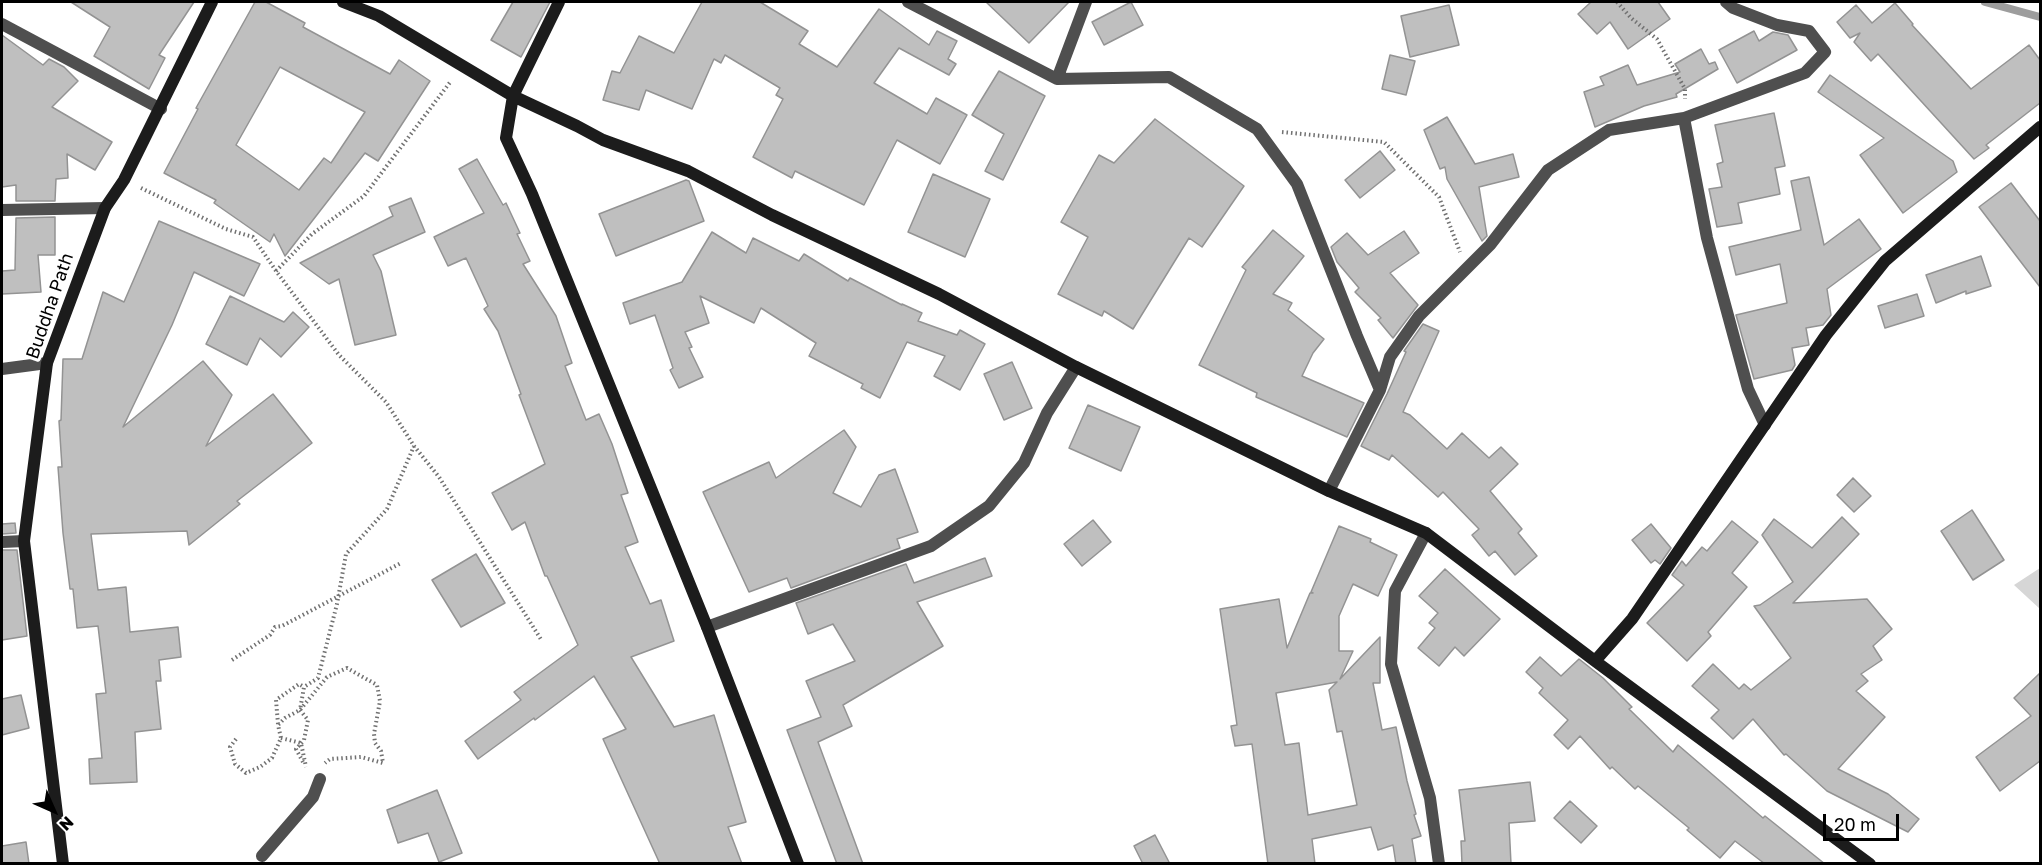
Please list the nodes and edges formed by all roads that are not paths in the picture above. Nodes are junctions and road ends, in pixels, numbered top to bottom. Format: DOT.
graph roads {
  1 [pos="212,2"];
  2 [pos="343,2"];
  3 [pos="559,2"];
  4 [pos="908,2"];
  5 [pos="1086,2"];
  6 [pos="1726,2"];
  7 [pos="2,24"];
  8 [pos="1057,79"];
  9 [pos="513,96"];
  10 [pos="161,109"];
  11 [pos="1684,118"];
  12 [pos="2040,127"];
  13 [pos="105,208"];
  14 [pos="2,210"];
  15 [pos="47,363"];
  16 [pos="1076,367"];
  17 [pos="2,369"];
  18 [pos="1380,390"];
  19 [pos="1765,425"];
  20 [pos="1329,491"];
  21 [pos="1426,533"];
  22 [pos="2,542"];
  23 [pos="24,542"];
  24 [pos="707,627"];
  25 [pos="1595,661"];
  26 [pos="318,775"];
  27 [pos="262,856"];
  28 [pos="63,864"];
  29 [pos="798,864"];
  30 [pos="1439,864"];
  31 [pos="1870,864"];
  1 -- 10 [label="main road, Buddha Path"];
  2 -- 9 [label="main road"];
  3 -- 9 [label="main road"];
  4 -- 8 [label="street"];
  5 -- 8 [label="street"];
  6 -- 11 [label="street"];
  7 -- 10 [label="street"];
  8 -- 18 [label="street"];
  9 -- 16 [label="main road"];
  9 -- 24 [label="main road"];
  10 -- 13 [label="main road, Buddha Path"];
  11 -- 18 [label="street"];
  11 -- 19 [label="street"];
  12 -- 19 [label="main road"];
  13 -- 14 [label="street"];
  13 -- 15 [label="main road, Buddha Path"];
  15 -- 17 [label="street"];
  15 -- 23 [label="main road, Buddha Path"];
  16 -- 20 [label="main road"];
  16 -- 24 [label="street"];
  18 -- 20 [label="street"];
  19 -- 25 [label="main road"];
  20 -- 21 [label="main road"];
  21 -- 25 [label="main road"];
  21 -- 30 [label="street"];
  22 -- 23 [label="street"];
  23 -- 28 [label="main road, Buddha Path"];
  24 -- 29 [label="main road"];
  25 -- 31 [label="main road"];
  26 -- 27 [label="street"];
}
